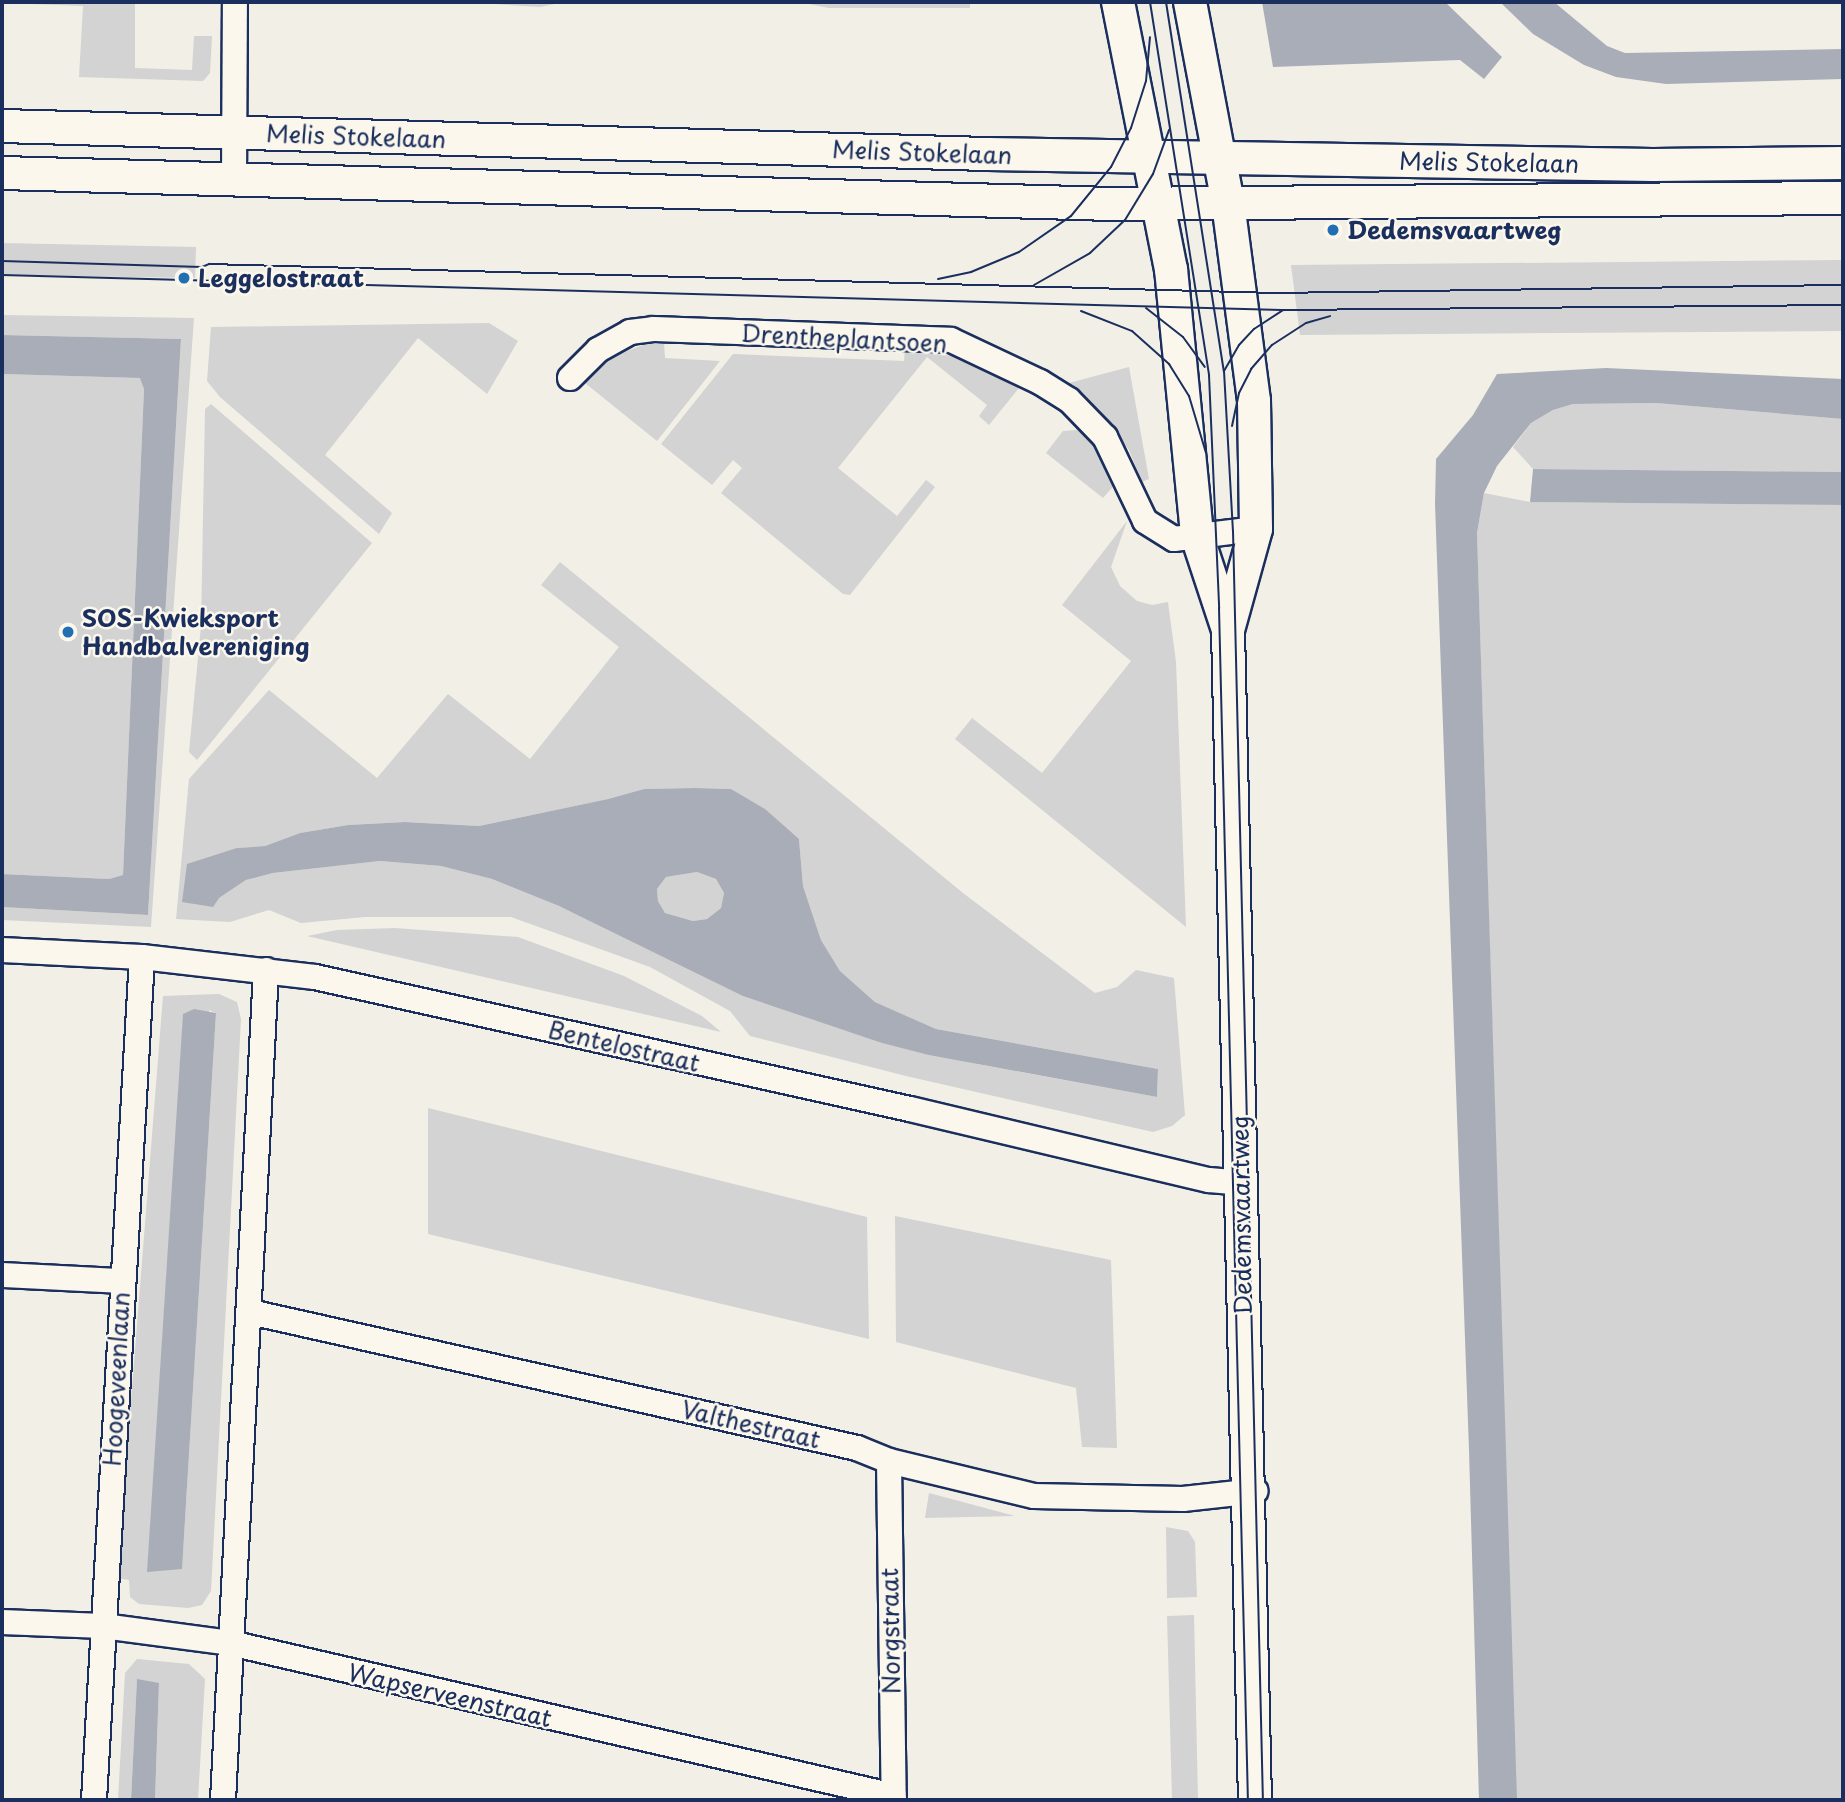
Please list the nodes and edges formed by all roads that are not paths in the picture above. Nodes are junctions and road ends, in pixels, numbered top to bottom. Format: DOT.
graph roads {
  1 [pos="235,2"];
  2 [pos="1118,2"];
  3 [pos="1190,2"];
  4 [pos="2,126"];
  5 [pos="234,132"];
  6 [pos="1148,155"];
  7 [pos="1219,157"];
  8 [pos="1843,163"];
  9 [pos="2,173"];
  10 [pos="234,179"];
  11 [pos="1843,198"];
  12 [pos="1228,202"];
  13 [pos="1160,203"];
  14 [pos="570,378"];
  15 [pos="1256,529"];
  16 [pos="1197,536"];
  17 [pos="1228,630"];
  18 [pos="2,950"];
  19 [pos="142,957"];
  20 [pos="266,970"];
  21 [pos="1241,1183"];
  22 [pos="2,1275"];
  23 [pos="121,1281"];
  24 [pos="250,1312"];
  25 [pos="889,1461"];
  26 [pos="1252,1492"];
  27 [pos="2,1622"];
  28 [pos="103,1626"];
  29 [pos="230,1643"];
  30 [pos="894,1798"];
  31 [pos="94,1800"];
  32 [pos="223,1800"];
  33 [pos="1255,1800"];
  1 -- 5 [label="street"];
  2 -- 6 [label="street, Dedemsvaartweg"];
  3 -- 7 [label="street, Dedemsvaartweg"];
  4 -- 5 [label="street, Melis Stokelaan"];
  5 -- 6 [label="street, Melis Stokelaan"];
  5 -- 10 [label="street"];
  6 -- 7 [label="street, Melis Stokelaan"];
  6 -- 13 [label="street, Dedemsvaartweg"];
  7 -- 8 [label="street, Melis Stokelaan"];
  7 -- 12 [label="street, Dedemsvaartweg"];
  9 -- 10 [label="street, Melis Stokelaan"];
  10 -- 13 [label="street, Melis Stokelaan"];
  11 -- 12 [label="street, Melis Stokelaan"];
  12 -- 13 [label="street, Melis Stokelaan"];
  12 -- 15 [label="street, Dedemsvaartweg"];
  13 -- 16 [label="street, Dedemsvaartweg"];
  14 -- 16 [label="street, Drentheplantsoen"];
  15 -- 16 [label="street, Drentheplantsoen"];
  15 -- 17 [label="street, Dedemsvaartweg"];
  16 -- 17 [label="street, Dedemsvaartweg"];
  17 -- 21 [label="street, Dedemsvaartweg"];
  18 -- 19 [label="street, Bentelostraat"];
  19 -- 20 [label="street, Bentelostraat"];
  19 -- 23 [label="street, Hoogeveenlaan"];
  20 -- 21 [label="street, Bentelostraat"];
  20 -- 24 [label="street"];
  21 -- 26 [label="street, Dedemsvaartweg"];
  22 -- 23 [label="street"];
  23 -- 28 [label="street, Hoogeveenlaan"];
  24 -- 25 [label="street, Valthestraat"];
  24 -- 29 [label="street"];
  25 -- 26 [label="street, Valthestraat"];
  25 -- 30 [label="street, Norgstraat"];
  26 -- 33 [label="street, Dedemsvaartweg"];
  27 -- 28 [label="street, Wapserveenstraat"];
  28 -- 29 [label="street, Wapserveenstraat"];
  28 -- 31 [label="street, Hoogeveenlaan"];
  29 -- 30 [label="street, Wapserveenstraat"];
  29 -- 32 [label="street"];
}
